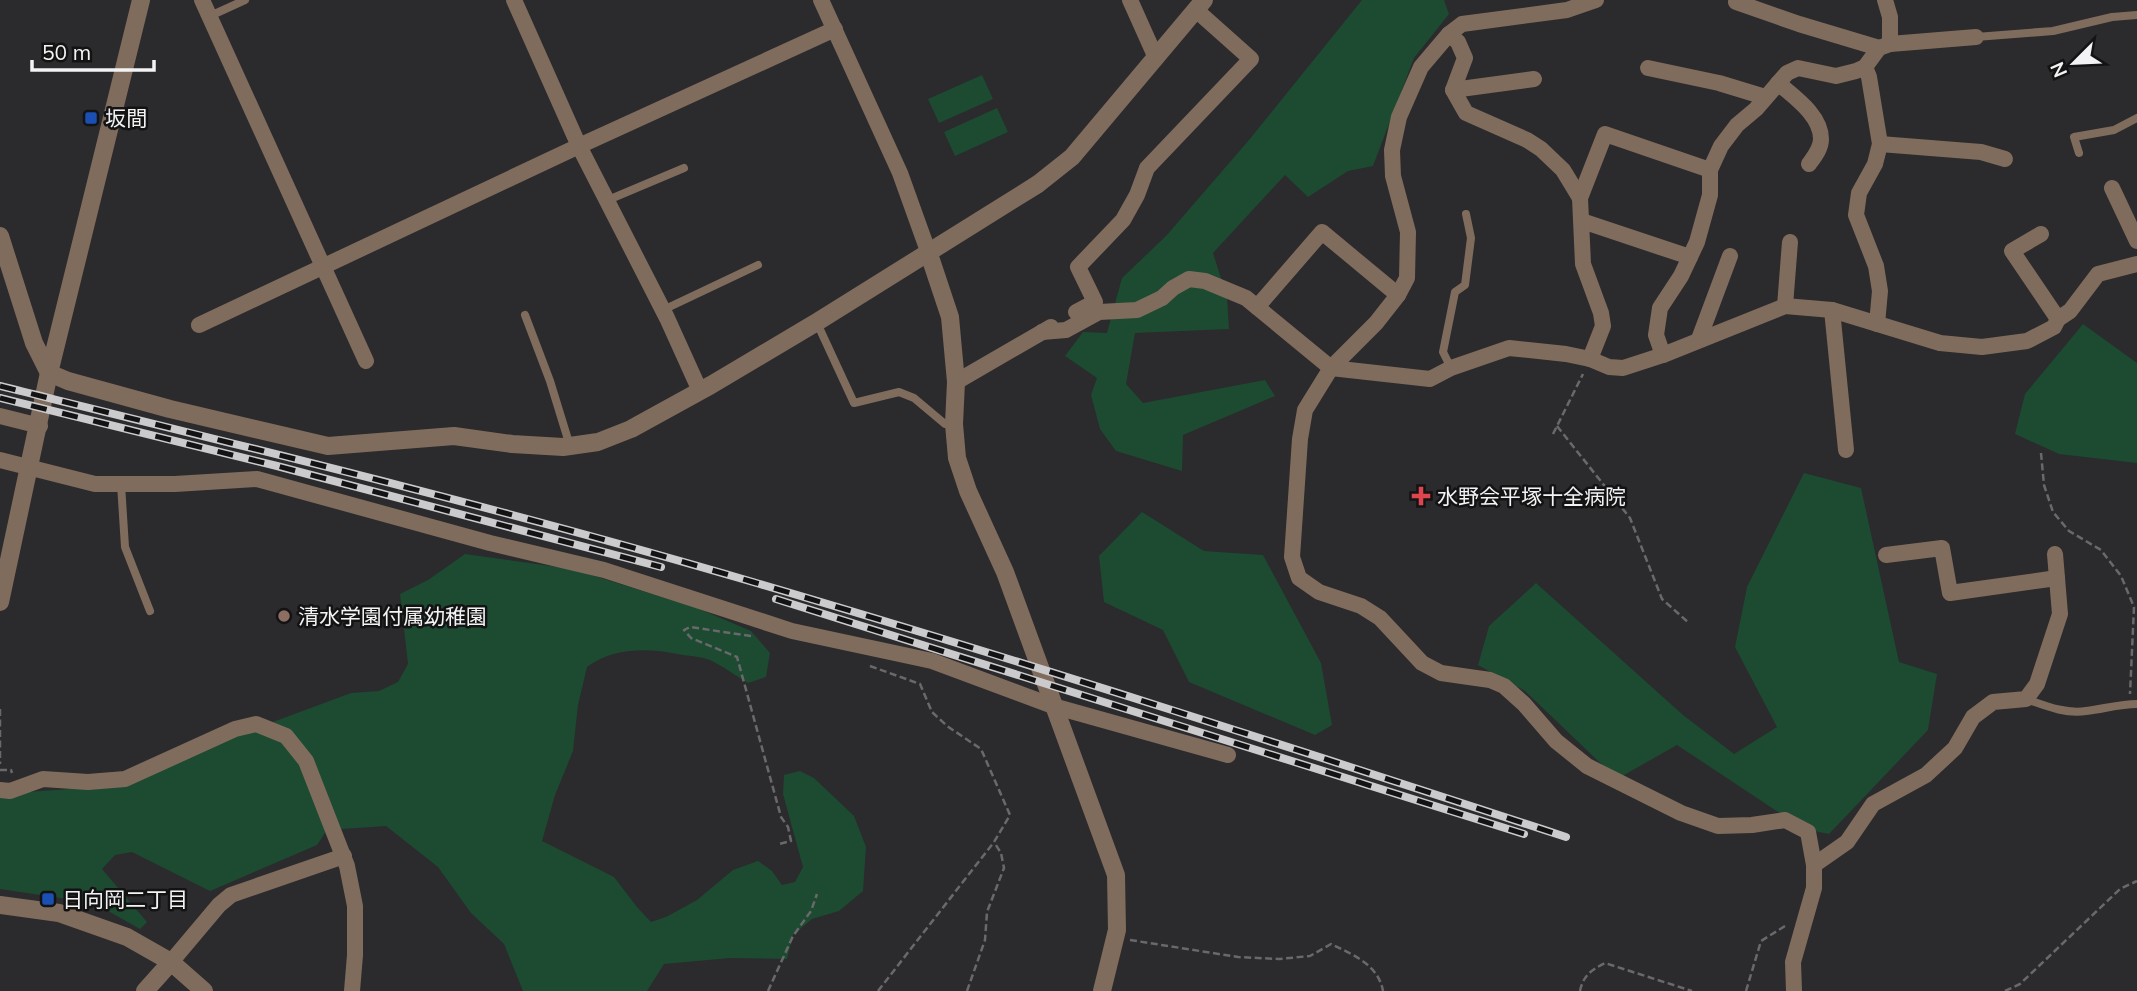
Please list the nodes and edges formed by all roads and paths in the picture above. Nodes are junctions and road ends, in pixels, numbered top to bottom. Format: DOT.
graph roads {
  1 [pos="141,0"];
  2 [pos="202,0"];
  3 [pos="245,0"];
  4 [pos="514,0"];
  5 [pos="821,0"];
  6 [pos="1130,0"];
  7 [pos="1596,0"];
  8 [pos="1885,0"];
  9 [pos="1736,2"];
  10 [pos="1200,5"];
  11 [pos="2137,15"];
  12 [pos="210,16"];
  13 [pos="835,29"];
  14 [pos="1449,33"];
  15 [pos="1976,37"];
  16 [pos="1885,46"];
  17 [pos="1156,58"];
  18 [pos="1865,67"];
  19 [pos="1648,68"];
  20 [pos="1534,79"];
  21 [pos="1778,83"];
  22 [pos="1453,90"];
  23 [pos="1765,97"];
  24 [pos="2137,118"];
  25 [pos="1880,144"];
  26 [pos="579,146"];
  27 [pos="2079,153"];
  28 [pos="2005,159"];
  29 [pos="1809,164"];
  30 [pos="684,167"];
  31 [pos="1710,170"];
  32 [pos="2112,188"];
  33 [pos="1580,198"];
  34 [pos="608,200"];
  35 [pos="1466,214"];
  36 [pos="1582,221"];
  37 [pos="2041,234"];
  38 [pos="0,236"];
  39 [pos="2137,241"];
  40 [pos="1790,242"];
  41 [pos="928,251"];
  42 [pos="1730,256"];
  43 [pos="1690,257"];
  44 [pos="2137,264"];
  45 [pos="758,265"];
  46 [pos="325,267"];
  47 [pos="1398,295"];
  48 [pos="1785,306"];
  49 [pos="1257,307"];
  50 [pos="663,310"];
  51 [pos="1832,310"];
  52 [pos="525,314"];
  53 [pos="2058,319"];
  54 [pos="817,322"];
  55 [pos="1877,324"];
  56 [pos="199,326"];
  57 [pos="1042,332"];
  58 [pos="1699,339"];
  59 [pos="1663,355"];
  60 [pos="1590,359"];
  61 [pos="366,361"];
  62 [pos="1331,368"];
  63 [pos="1451,368"];
  64 [pos="49,373"];
  65 [pos="956,382"];
  66 [pos="700,391"];
  67 [pos="0,416"];
  68 [pos="954,424"];
  69 [pos="40,426"];
  70 [pos="1557,426"];
  71 [pos="1553,433"];
  72 [pos="570,446"];
  73 [pos="1846,450"];
  74 [pos="2041,453"];
  75 [pos="0,460"];
  76 [pos="28,468"];
  77 [pos="121,484"];
  78 [pos="2055,554"];
  79 [pos="1886,555"];
  80 [pos="2057,578"];
  81 [pos="0,602"];
  82 [pos="150,611"];
  83 [pos="1689,624"];
  84 [pos="751,636"];
  85 [pos="869,665"];
  86 [pos="2025,699"];
  87 [pos="2133,704"];
  88 [pos="1053,706"];
  89 [pos="0,709"];
  90 [pos="1228,755"];
  91 [pos="0,764"];
  92 [pos="0,790"];
  93 [pos="993,842"];
  94 [pos="779,844"];
  95 [pos="344,856"];
  96 [pos="1814,865"];
  97 [pos="2137,881"];
  98 [pos="817,894"];
  99 [pos="0,905"];
  100 [pos="1802,927"];
  101 [pos="1117,930"];
  102 [pos="170,962"];
  103 [pos="145,991"];
  104 [pos="204,991"];
  105 [pos="352,991"];
  106 [pos="768,991"];
  107 [pos="878,991"];
  108 [pos="967,991"];
  109 [pos="1102,991"];
  110 [pos="1383,991"];
  111 [pos="1580,991"];
  112 [pos="1692,991"];
  113 [pos="1746,991"];
  114 [pos="1794,991"];
  115 [pos="2005,991"];
  1 -- 64 [label="street"];
  2 -- 12 [label="street"];
  3 -- 12 [label="lane"];
  4 -- 26 [label="street"];
  5 -- 13 [label="street"];
  6 -- 17 [label="street"];
  7 -- 14 [label="street"];
  8 -- 16 [label="street"];
  9 -- 16 [label="street"];
  10 -- 17 [label="street"];
  10 -- 57 [label="street"];
  11 -- 15 [label="lane"];
  12 -- 46 [label="street"];
  13 -- 26 [label="street"];
  13 -- 41 [label="street"];
  14 -- 22 [label="street"];
  14 -- 47 [label="street"];
  15 -- 16 [label="street"];
  16 -- 18 [label="street"];
  17 -- 41 [label="street"];
  18 -- 21 [label="street"];
  18 -- 25 [label="street"];
  19 -- 23 [label="street"];
  20 -- 22 [label="street"];
  21 -- 23 [label="street"];
  21 -- 29 [label="street"];
  22 -- 33 [label="street"];
  23 -- 31 [label="street"];
  24 -- 27 [label="lane"];
  25 -- 28 [label="street"];
  25 -- 55 [label="street"];
  26 -- 34 [label="street"];
  26 -- 46 [label="street"];
  30 -- 34 [label="lane"];
  31 -- 33 [label="street"];
  31 -- 43 [label="street"];
  32 -- 39 [label="street"];
  33 -- 36 [label="street"];
  34 -- 50 [label="street"];
  35 -- 63 [label="lane"];
  36 -- 43 [label="street"];
  36 -- 60 [label="street"];
  37 -- 53 [label="street"];
  38 -- 64 [label="street"];
  40 -- 48 [label="street"];
  41 -- 54 [label="street"];
  41 -- 65 [label="street"];
  42 -- 58 [label="street"];
  43 -- 59 [label="street"];
  44 -- 53 [label="street"];
  45 -- 50 [label="lane"];
  46 -- 56 [label="street"];
  46 -- 61 [label="street"];
  47 -- 49 [label="street"];
  47 -- 62 [label="street"];
  48 -- 51 [label="street"];
  48 -- 58 [label="street"];
  49 -- 57 [label="street"];
  49 -- 62 [label="street"];
  50 -- 66 [label="street"];
  51 -- 55 [label="street"];
  51 -- 73 [label="street"];
  52 -- 72 [label="lane"];
  53 -- 55 [label="street"];
  54 -- 66 [label="street"];
  54 -- 68 [label="lane"];
  57 -- 65 [label="street"];
  58 -- 59 [label="street"];
  59 -- 60 [label="street"];
  60 -- 63 [label="street"];
  60 -- 70 [label="path"];
  62 -- 63 [label="street"];
  62 -- 96 [label="street"];
  64 -- 69 [label="street"];
  64 -- 72 [label="street"];
  65 -- 68 [label="street"];
  66 -- 72 [label="street"];
  67 -- 69 [label="street"];
  68 -- 88 [label="street"];
  69 -- 76 [label="street"];
  70 -- 71 [label="path"];
  70 -- 83 [label="path"];
  74 -- 87 [label="path"];
  75 -- 76 [label="street"];
  76 -- 77 [label="street"];
  76 -- 81 [label="street"];
  77 -- 82 [label="lane"];
  77 -- 88 [label="street"];
  78 -- 80 [label="street"];
  79 -- 80 [label="street"];
  80 -- 86 [label="street"];
  84 -- 94 [label="path"];
  85 -- 93 [label="path"];
  86 -- 87 [label="lane"];
  86 -- 96 [label="street"];
  88 -- 90 [label="street"];
  88 -- 101 [label="street"];
  89 -- 91 [label="path"];
  92 -- 95 [label="street"];
  93 -- 107 [label="path"];
  93 -- 108 [label="path"];
  95 -- 102 [label="street"];
  95 -- 105 [label="street"];
  96 -- 100 [label="street"];
  97 -- 115 [label="path"];
  98 -- 106 [label="path"];
  99 -- 102 [label="street"];
  100 -- 113 [label="path"];
  100 -- 114 [label="street"];
  101 -- 109 [label="street"];
  101 -- 110 [label="path"];
  102 -- 103 [label="street"];
  102 -- 104 [label="street"];
  111 -- 112 [label="path"];
}
